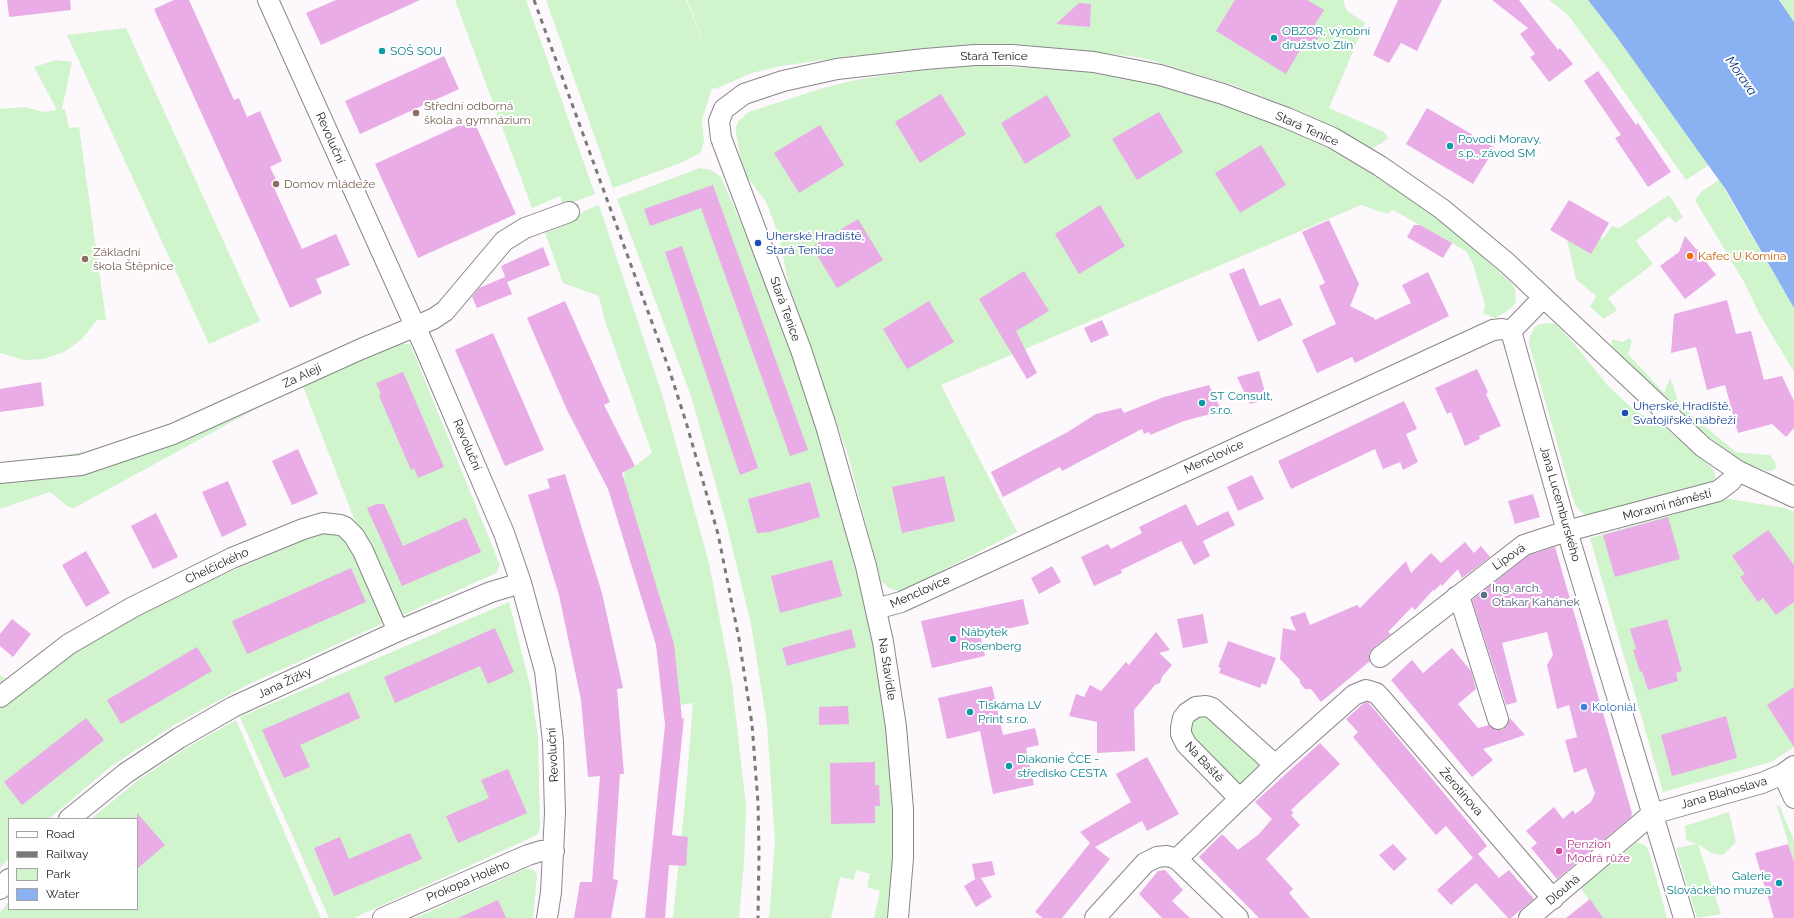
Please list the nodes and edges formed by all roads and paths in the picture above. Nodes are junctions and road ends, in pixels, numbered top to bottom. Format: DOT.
graph roads {
  1 [pos="268,0"];
  2 [pos="569,212"];
  3 [pos="1543,298"];
  4 [pos="415,326"];
  5 [pos="1511,331"];
  6 [pos="826,426"];
  7 [pos="1738,471"];
  8 [pos="0,473"];
  9 [pos="1794,498"];
  10 [pos="1567,531"];
  11 [pos="521,583"];
  12 [pos="1456,597"];
  13 [pos="876,609"];
  14 [pos="398,631"];
  15 [pos="1380,657"];
  16 [pos="0,697"];
  17 [pos="1498,719"];
  18 [pos="1275,765"];
  19 [pos="1788,770"];
  20 [pos="1794,798"];
  21 [pos="1240,799"];
  22 [pos="1652,814"];
  23 [pos="70,818"];
  24 [pos="554,852"];
  25 [pos="1177,859"];
  26 [pos="8,880"];
  27 [pos="0,889"];
  28 [pos="1553,899"];
  29 [pos="383,918"];
  30 [pos="547,918"];
  31 [pos="898,918"];
  32 [pos="1095,918"];
  33 [pos="1238,918"];
  34 [pos="1529,918"];
  35 [pos="1684,918"];
  1 -- 4 [label="street, Revoluční"];
  2 -- 4 [label="street, Za Alejí"];
  3 -- 5 [label="street"];
  3 -- 6 [label="street, Stará Tenice"];
  3 -- 7 [label="street"];
  4 -- 8 [label="street, Za Alejí"];
  4 -- 11 [label="street, Revoluční"];
  5 -- 10 [label="street, Jana Lucemburského"];
  5 -- 13 [label="street, Menclovice"];
  6 -- 13 [label="street, Na Stavidle"];
  7 -- 9 [label="street"];
  7 -- 10 [label="street, Moravní náměstí"];
  10 -- 12 [label="street, Lipová"];
  10 -- 22 [label="street, Jana Lucemburského"];
  11 -- 14 [label="street, Jana Žižky"];
  11 -- 24 [label="street, Revoluční"];
  12 -- 15 [label="street, Lipová"];
  12 -- 17 [label="street"];
  13 -- 31 [label="street, Na Stavidle"];
  14 -- 16 [label="street, Chelčického"];
  14 -- 23 [label="street, Jana Žižky"];
  18 -- 21 [label="street"];
  18 -- 21 [label="street, Na Baště"];
  18 -- 28 [label="street, Žerotínova"];
  19 -- 20 [label="street"];
  19 -- 22 [label="street, Jana Blahoslava"];
  21 -- 25 [label="street"];
  22 -- 28 [label="street, Dlouhá"];
  22 -- 35 [label="street, Jana Lucemburského"];
  24 -- 29 [label="street, Prokopa Holého"];
  24 -- 30 [label="street, Revoluční"];
  25 -- 32 [label="street"];
  25 -- 33 [label="street"];
  26 -- 27 [label="street"];
  28 -- 34 [label="street, Dlouhá"];
}
